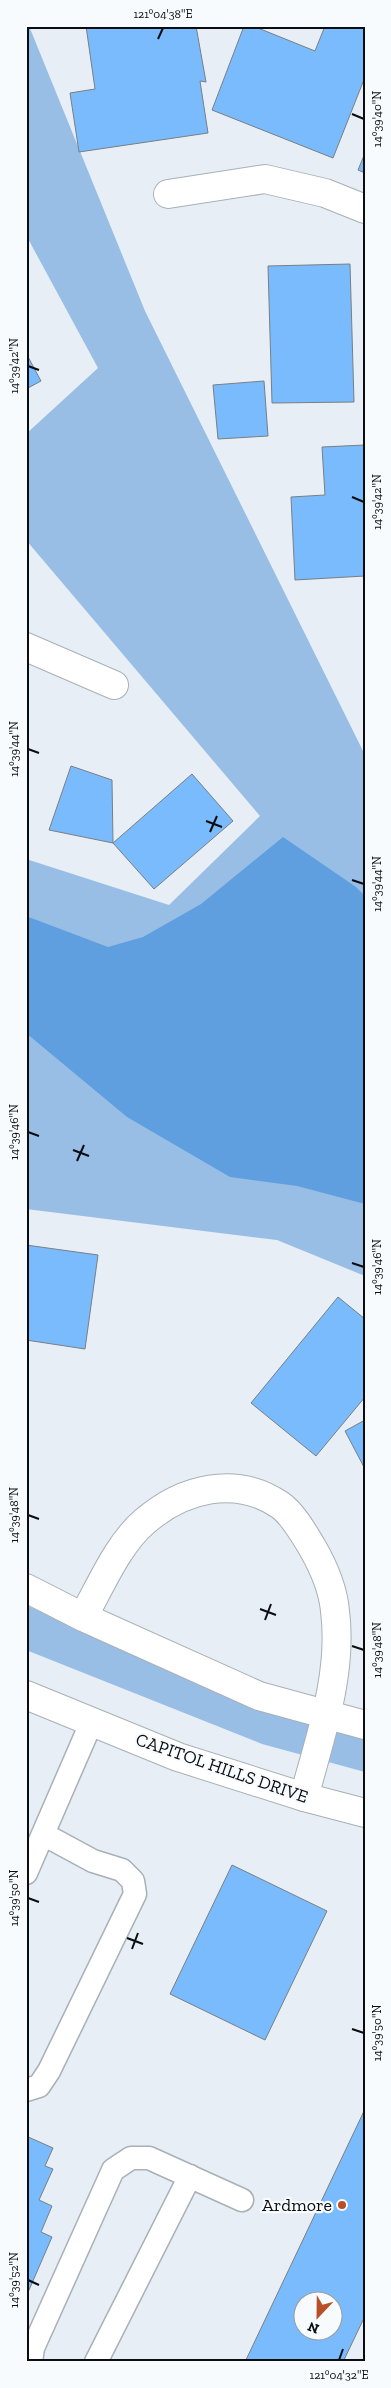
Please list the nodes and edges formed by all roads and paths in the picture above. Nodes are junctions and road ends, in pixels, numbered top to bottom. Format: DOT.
graph roads {
  1 [pos="168,194"];
  2 [pos="365,209"];
  3 [pos="26,647"];
  4 [pos="114,685"];
  5 [pos="26,1588"];
  6 [pos="82,1616"];
  7 [pos="26,1695"];
  8 [pos="326,1715"];
  9 [pos="92,1721"];
  10 [pos="365,1725"];
  11 [pos="304,1797"];
  12 [pos="365,1813"];
  13 [pos="43,1834"];
  14 [pos="26,1874"];
  15 [pos="26,2090"];
  16 [pos="190,2176"];
  17 [pos="242,2200"];
  18 [pos="31,2362"];
  19 [pos="96,2362"];
  1 -- 2 [label="street"];
  3 -- 4 [label="street"];
  5 -- 6 [label="street"];
  6 -- 8 [label="street"];
  6 -- 8 [label="street"];
  7 -- 9 [label="street, CAPITOL HILLS DRIVE"];
  8 -- 10 [label="street"];
  8 -- 11 [label="street"];
  9 -- 11 [label="street, CAPITOL HILLS DRIVE"];
  9 -- 13 [label="lane"];
  11 -- 12 [label="street, CAPITOL HILLS DRIVE"];
  13 -- 14 [label="lane"];
  13 -- 15 [label="lane"];
  16 -- 17 [label="lane"];
  16 -- 18 [label="lane"];
  16 -- 19 [label="lane"];
}
